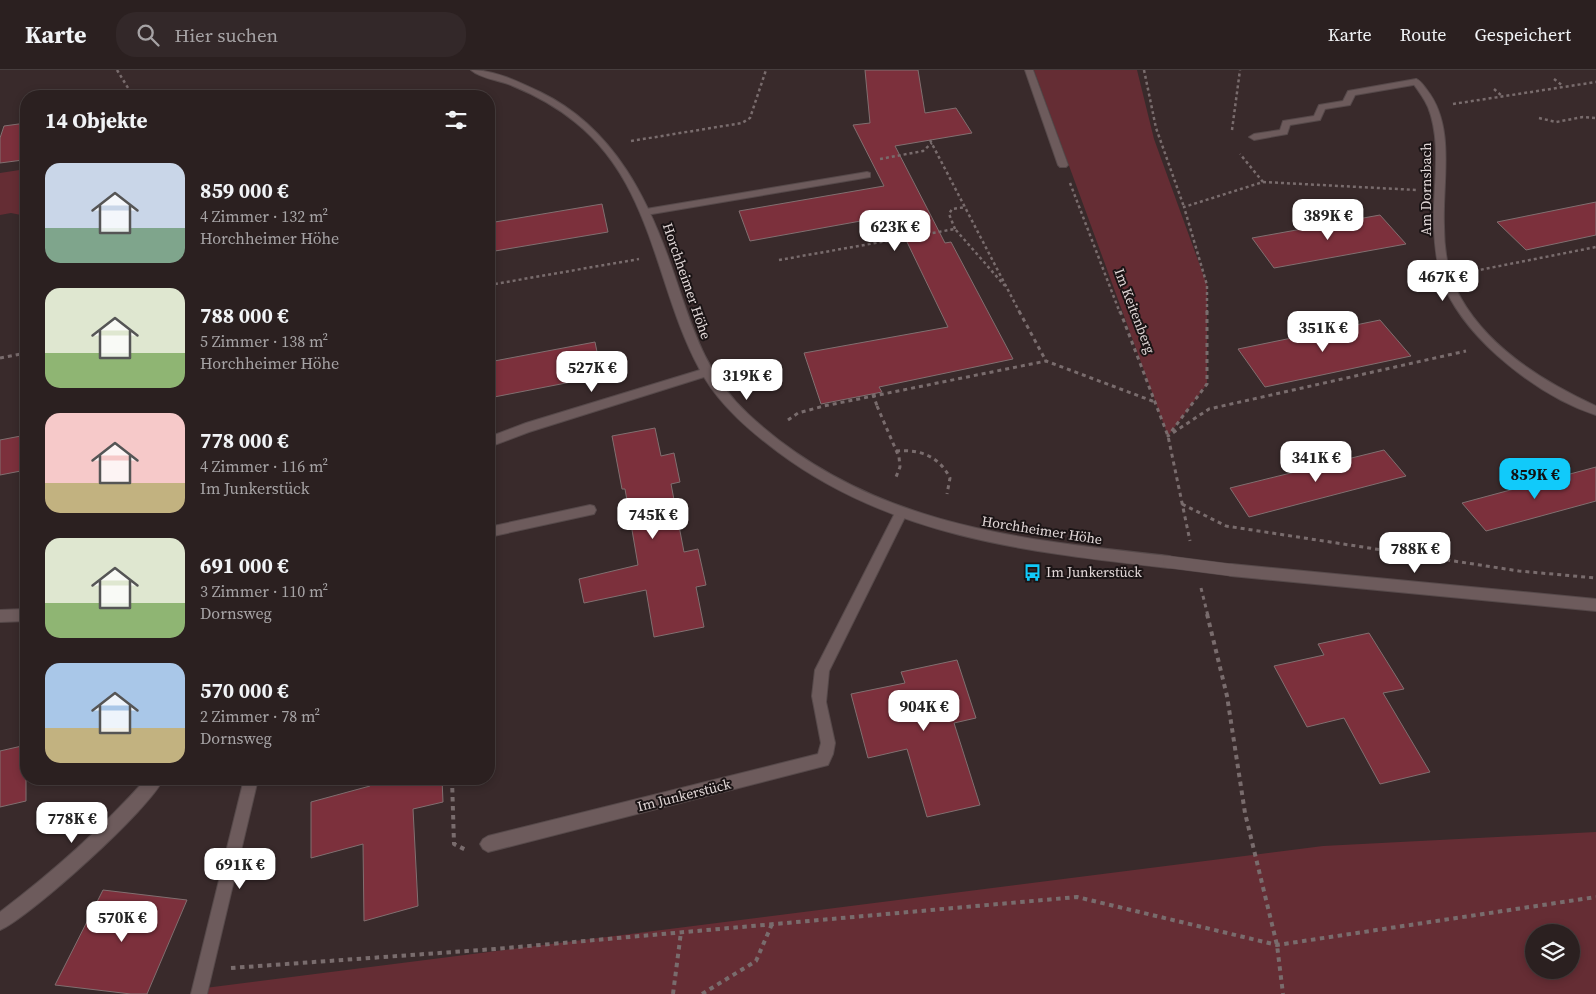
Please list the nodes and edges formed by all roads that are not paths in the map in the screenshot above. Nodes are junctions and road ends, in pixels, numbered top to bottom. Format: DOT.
graph roads {
  1 [pos="475,70"];
  2 [pos="1029,70"];
  3 [pos="491,72"];
  4 [pos="1254,137"];
  5 [pos="1063,165"];
  6 [pos="867,175"];
  7 [pos="646,212"];
  8 [pos="706,372"];
  9 [pos="1596,411"];
  10 [pos="495,440"];
  11 [pos="590,510"];
  12 [pos="901,513"];
  13 [pos="495,531"];
  14 [pos="1596,604"];
  15 [pos="20,615"];
  16 [pos="0,616"];
  17 [pos="150,785"];
  18 [pos="250,785"];
  19 [pos="488,844"];
  20 [pos="0,922"];
  21 [pos="199,994"];
  1 -- 3 [label="street, Horchheimer Höhe"];
  2 -- 5 [label="street"];
  3 -- 7 [label="street, Horchheimer Höhe"];
  4 -- 9 [label="street, Am Dornsbach"];
  6 -- 7 [label="street, Horchheimer Höhe"];
  7 -- 8 [label="street, Horchheimer Höhe"];
  8 -- 10 [label="street"];
  8 -- 12 [label="street, Horchheimer Höhe"];
  11 -- 13 [label="street"];
  12 -- 14 [label="street, Horchheimer Höhe, bridge"];
  12 -- 19 [label="street, Im Junkerstück"];
  15 -- 16 [label="street"];
  17 -- 20 [label="street"];
  18 -- 21 [label="street"];
}
